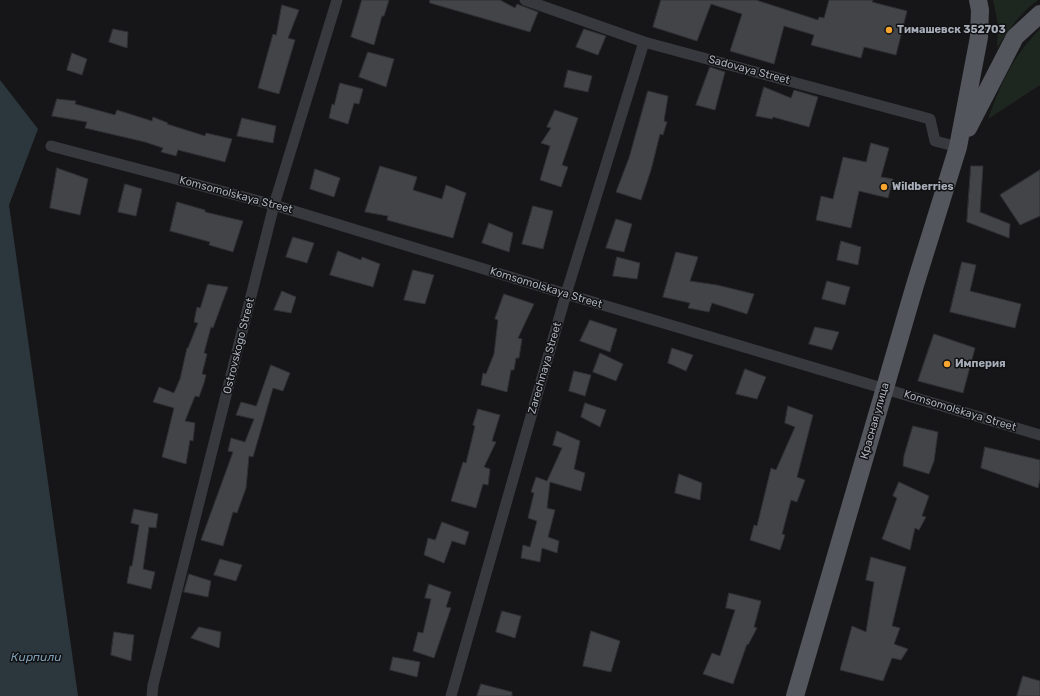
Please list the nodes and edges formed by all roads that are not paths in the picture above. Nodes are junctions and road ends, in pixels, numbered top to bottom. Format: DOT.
graph roads {
  1 [pos="337,0"];
  2 [pos="525,0"];
  3 [pos="978,0"];
  4 [pos="1040,14"];
  5 [pos="644,42"];
  6 [pos="51,146"];
  7 [pos="958,146"];
  8 [pos="274,205"];
  9 [pos="566,294"];
  10 [pos="884,389"];
  11 [pos="1040,435"];
  12 [pos="152,696"];
  13 [pos="451,696"];
  14 [pos="795,696"];
  1 -- 8 [label="street, Ostrovskogo Street"];
  2 -- 5 [label="street, Sadovaya Street"];
  3 -- 7 [label="main road"];
  4 -- 7 [label="main road"];
  5 -- 7 [label="street, Sadovaya Street"];
  5 -- 9 [label="street, Zarechnaya Street"];
  6 -- 8 [label="street, Komsomolskaya Street"];
  7 -- 10 [label="main road, Красная улица"];
  8 -- 9 [label="street, Komsomolskaya Street"];
  8 -- 12 [label="street, Ostrovskogo Street"];
  9 -- 10 [label="street, Komsomolskaya Street"];
  9 -- 13 [label="street, Zarechnaya Street"];
  10 -- 11 [label="street, Komsomolskaya Street"];
  10 -- 14 [label="main road, Красная улица"];
}
